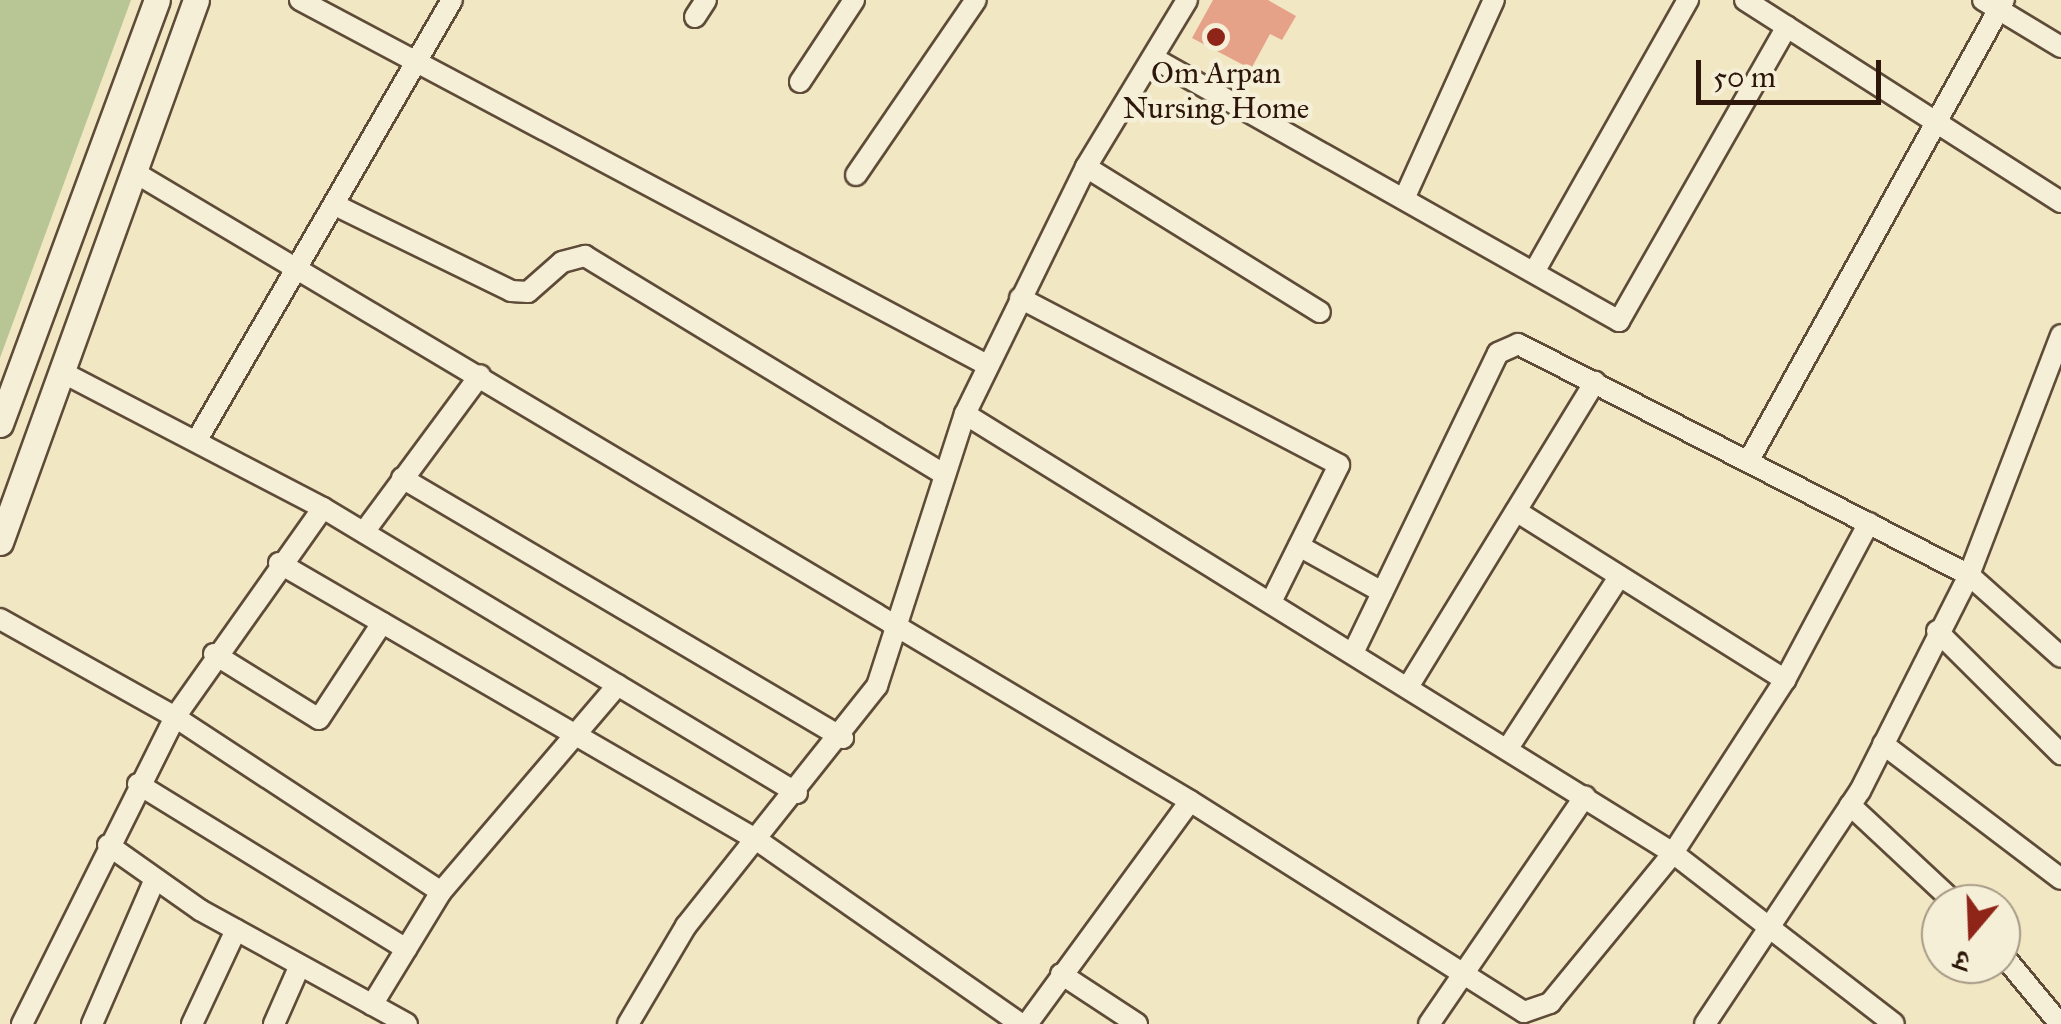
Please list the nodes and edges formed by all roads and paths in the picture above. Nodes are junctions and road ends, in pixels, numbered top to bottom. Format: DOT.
graph roads {
  1 [pos="157,0"];
  2 [pos="196,0"];
  3 [pos="452,0"];
  4 [pos="854,0"];
  5 [pos="976,0"];
  6 [pos="1188,0"];
  7 [pos="1494,0"];
  8 [pos="1688,0"];
  9 [pos="1746,0"];
  10 [pos="311,2"];
  11 [pos="1995,3"];
  12 [pos="1787,26"];
  13 [pos="2061,47"];
  14 [pos="1155,58"];
  15 [pos="422,63"];
  16 [pos="800,82"];
  17 [pos="1930,120"];
  18 [pos="1086,167"];
  19 [pos="134,172"];
  20 [pos="856,175"];
  21 [pos="1404,199"];
  22 [pos="2061,202"];
  23 [pos="338,206"];
  24 [pos="300,266"];
  25 [pos="1534,272"];
  26 [pos="1020,298"];
  27 [pos="1320,312"];
  28 [pos="2061,335"];
  29 [pos="988,365"];
  30 [pos="62,372"];
  31 [pos="480,375"];
  32 [pos="1594,382"];
  33 [pos="965,414"];
  34 [pos="0,424"];
  35 [pos="198,438"];
  36 [pos="1749,460"];
  37 [pos="946,476"];
  38 [pos="402,478"];
  39 [pos="323,508"];
  40 [pos="1516,511"];
  41 [pos="1869,523"];
  42 [pos="364,532"];
  43 [pos="0,542"];
  44 [pos="1299,546"];
  45 [pos="280,563"];
  46 [pos="1970,575"];
  47 [pos="1619,578"];
  48 [pos="1382,592"];
  49 [pos="1272,602"];
  50 [pos="0,618"];
  51 [pos="382,623"];
  52 [pos="900,631"];
  53 [pos="1937,631"];
  54 [pos="1353,652"];
  55 [pos="214,654"];
  56 [pos="2061,657"];
  57 [pos="1785,680"];
  58 [pos="618,684"];
  59 [pos="1408,687"];
  60 [pos="175,717"];
  61 [pos="573,734"];
  62 [pos="843,738"];
  63 [pos="1883,744"];
  64 [pos="1508,748"];
  65 [pos="2059,748"];
  66 [pos="138,784"];
  67 [pos="797,793"];
  68 [pos="1585,796"];
  69 [pos="1190,802"];
  70 [pos="1850,805"];
  71 [pos="757,840"];
  72 [pos="108,845"];
  73 [pos="1673,853"];
  74 [pos="155,878"];
  75 [pos="2061,879"];
  76 [pos="1935,884"];
  77 [pos="441,892"];
  78 [pos="1774,929"];
  79 [pos="236,930"];
  80 [pos="406,949"];
  81 [pos="300,965"];
  82 [pos="1466,972"];
  83 [pos="1061,974"];
  84 [pos="2021,978"];
  85 [pos="372,1005"];
  86 [pos="22,1024"];
  87 [pos="92,1024"];
  88 [pos="192,1024"];
  89 [pos="274,1024"];
  90 [pos="407,1024"];
  91 [pos="628,1024"];
  92 [pos="1024,1024"];
  93 [pos="1137,1024"];
  94 [pos="1430,1024"];
  95 [pos="1706,1024"];
  96 [pos="1894,1024"];
  97 [pos="2060,1024"];
  1 -- 34 [label="street"];
  2 -- 19 [label="street"];
  3 -- 15 [label="street"];
  4 -- 16 [label="street"];
  5 -- 20 [label="street"];
  6 -- 14 [label="street"];
  7 -- 21 [label="street"];
  8 -- 25 [label="street"];
  9 -- 12 [label="street"];
  10 -- 15 [label="street"];
  11 -- 13 [label="street"];
  11 -- 17 [label="street"];
  12 -- 17 [label="street"];
  12 -- 25 [label="street"];
  14 -- 18 [label="street"];
  14 -- 21 [label="street"];
  15 -- 23 [label="street"];
  15 -- 29 [label="street"];
  17 -- 22 [label="street"];
  17 -- 36 [label="street"];
  18 -- 26 [label="street"];
  18 -- 27 [label="street"];
  19 -- 24 [label="street"];
  19 -- 30 [label="street"];
  21 -- 25 [label="street"];
  23 -- 24 [label="street"];
  23 -- 37 [label="street"];
  24 -- 31 [label="street"];
  24 -- 35 [label="street"];
  26 -- 29 [label="street"];
  26 -- 44 [label="street"];
  28 -- 46 [label="street"];
  29 -- 33 [label="street"];
  30 -- 35 [label="street"];
  30 -- 43 [label="street"];
  31 -- 38 [label="street"];
  31 -- 52 [label="street"];
  32 -- 36 [label="street"];
  32 -- 40 [label="street"];
  32 -- 48 [label="street"];
  33 -- 37 [label="street"];
  33 -- 49 [label="street"];
  35 -- 39 [label="street"];
  36 -- 41 [label="street"];
  37 -- 52 [label="street"];
  38 -- 42 [label="street"];
  38 -- 62 [label="street"];
  39 -- 42 [label="street"];
  39 -- 45 [label="street"];
  40 -- 47 [label="street"];
  40 -- 59 [label="street"];
  41 -- 46 [label="street"];
  41 -- 57 [label="street"];
  42 -- 58 [label="street"];
  44 -- 48 [label="street"];
  44 -- 49 [label="street"];
  45 -- 51 [label="street"];
  45 -- 55 [label="street"];
  46 -- 53 [label="street"];
  46 -- 56 [label="street"];
  47 -- 57 [label="street"];
  47 -- 64 [label="street"];
  48 -- 54 [label="street"];
  49 -- 54 [label="street"];
  50 -- 60 [label="street"];
  51 -- 55 [label="street"];
  51 -- 61 [label="street"];
  52 -- 62 [label="street"];
  52 -- 69 [label="street"];
  53 -- 63 [label="street"];
  53 -- 65 [label="street"];
  54 -- 59 [label="street"];
  55 -- 60 [label="street"];
  57 -- 73 [label="street"];
  58 -- 61 [label="street"];
  58 -- 67 [label="street"];
  59 -- 64 [label="street"];
  60 -- 66 [label="street"];
  60 -- 77 [label="street"];
  61 -- 71 [label="street"];
  61 -- 77 [label="street"];
  62 -- 67 [label="street"];
  63 -- 70 [label="street"];
  63 -- 75 [label="street"];
  64 -- 68 [label="street"];
  66 -- 72 [label="street"];
  66 -- 80 [label="street"];
  67 -- 71 [label="street"];
  68 -- 73 [label="street"];
  68 -- 82 [label="street"];
  69 -- 82 [label="street"];
  69 -- 83 [label="street"];
  70 -- 76 [label="street"];
  70 -- 78 [label="street"];
  71 -- 91 [label="street"];
  71 -- 92 [label="street"];
  72 -- 74 [label="street"];
  72 -- 86 [label="street"];
  73 -- 78 [label="street"];
  73 -- 82 [label="street"];
  74 -- 79 [label="street"];
  74 -- 87 [label="street"];
  77 -- 80 [label="street"];
  78 -- 95 [label="street"];
  78 -- 96 [label="street"];
  79 -- 81 [label="street"];
  79 -- 88 [label="street"];
  80 -- 85 [label="street"];
  81 -- 85 [label="street"];
  81 -- 89 [label="street"];
  82 -- 94 [label="street"];
  83 -- 92 [label="street"];
  83 -- 93 [label="street"];
  84 -- 97 [label="street"];
  85 -- 90 [label="street"];
}
